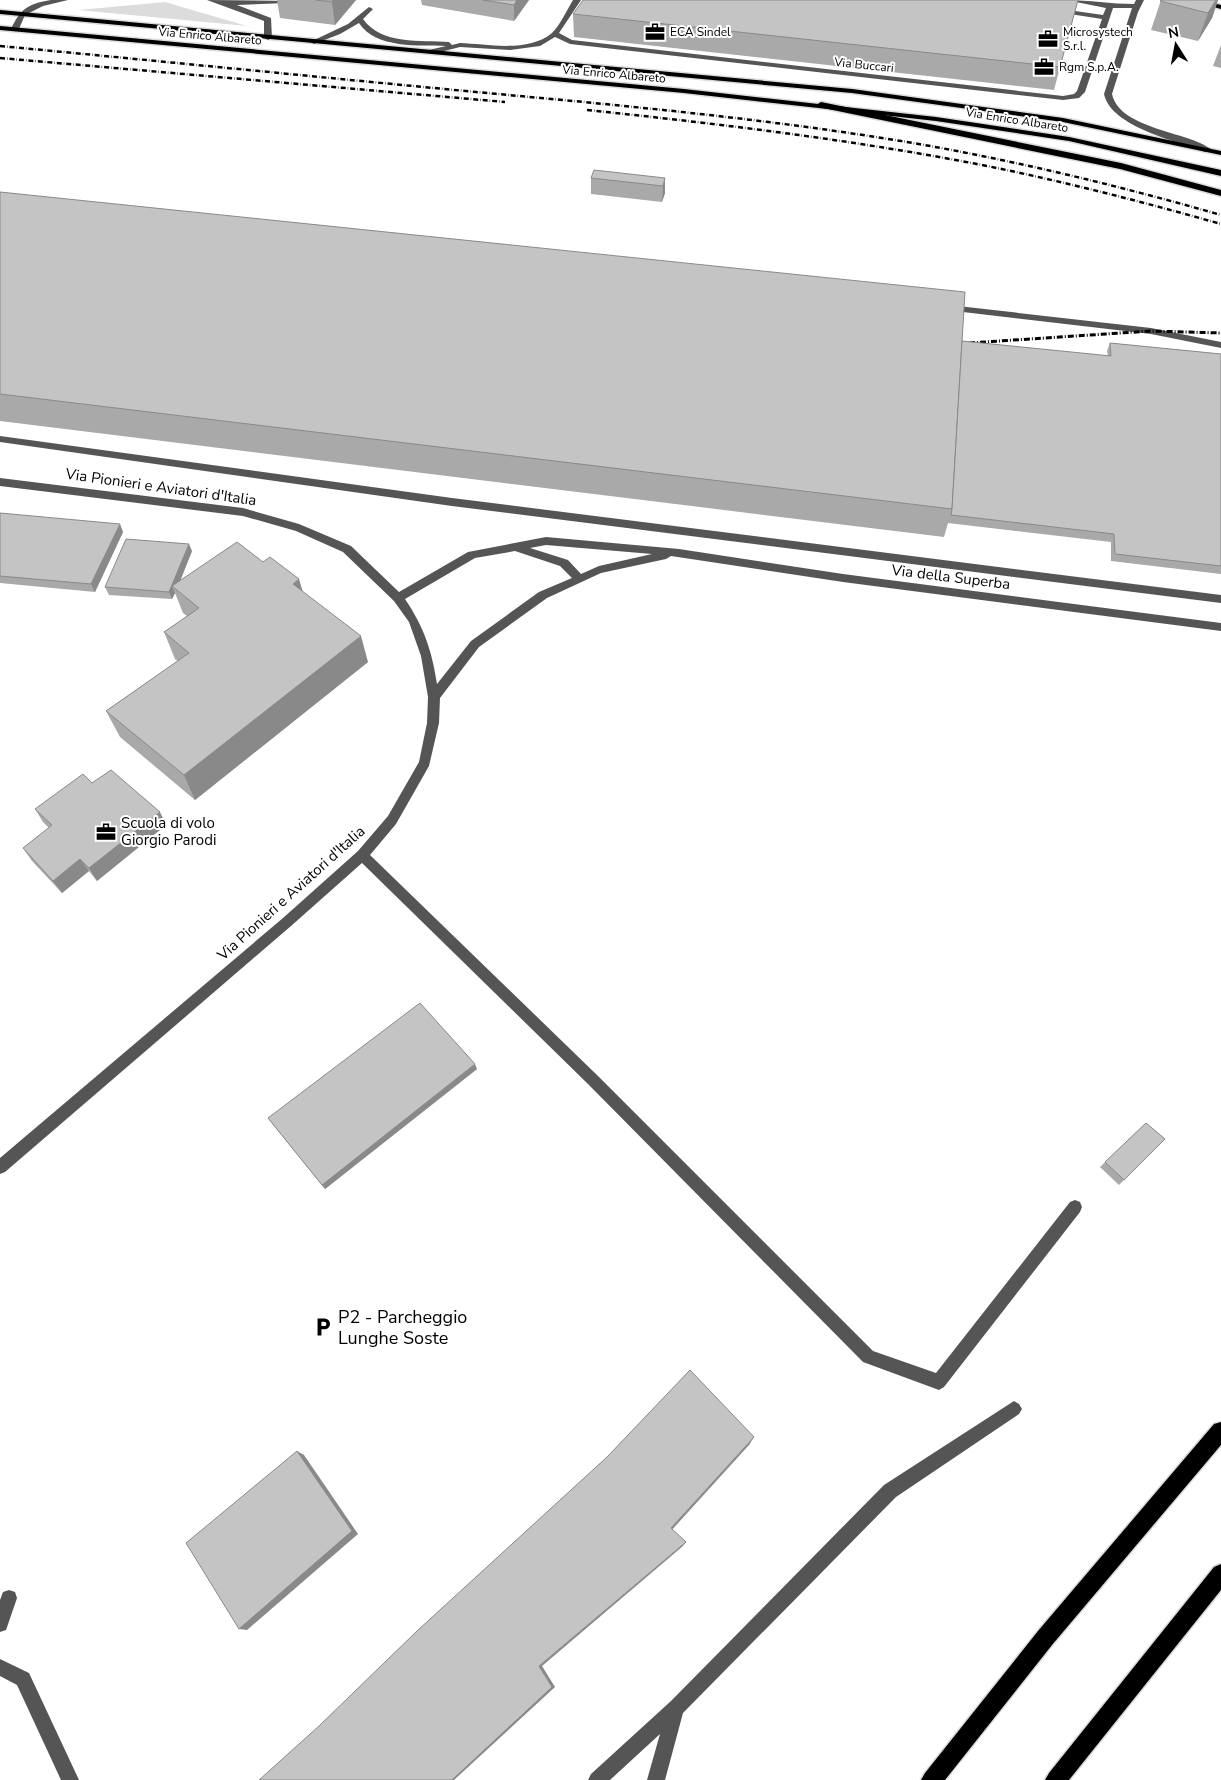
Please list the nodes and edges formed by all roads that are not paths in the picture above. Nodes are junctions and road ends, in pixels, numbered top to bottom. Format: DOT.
graph roads {
  1 [pos="64,0"];
  2 [pos="211,0"];
  3 [pos="287,0"];
  4 [pos="577,0"];
  5 [pos="1070,0"];
  6 [pos="1192,0"];
  7 [pos="225,3"];
  8 [pos="1139,3"];
  9 [pos="1110,6"];
  10 [pos="281,7"];
  11 [pos="1221,7"];
  12 [pos="369,9"];
  13 [pos="1050,9"];
  14 [pos="0,12"];
  15 [pos="22,14"];
  16 [pos="274,14"];
  17 [pos="1107,18"];
  18 [pos="268,20"];
  19 [pos="360,20"];
  20 [pos="0,28"];
  21 [pos="15,29"];
  22 [pos="556,34"];
  23 [pos="268,38"];
  24 [pos="314,42"];
  25 [pos="460,45"];
  26 [pos="432,52"];
  27 [pos="821,105"];
  28 [pos="1208,150"];
  29 [pos="1221,153"];
  30 [pos="1221,173"];
  31 [pos="1221,193"];
  32 [pos="943,308"];
  33 [pos="1221,345"];
  34 [pos="0,439"];
  35 [pos="0,482"];
  36 [pos="516,547"];
  37 [pos="678,553"];
  38 [pos="579,579"];
  39 [pos="398,598"];
  40 [pos="1221,599"];
  41 [pos="1221,627"];
  42 [pos="434,697"];
  43 [pos="362,855"];
  44 [pos="0,1166"];
  45 [pos="1075,1207"];
  46 [pos="1014,1409"];
  47 [pos="1221,1431"];
  48 [pos="1221,1574"];
  49 [pos="9,1598"];
  50 [pos="0,1624"];
  51 [pos="0,1667"];
  52 [pos="677,1707"];
  53 [pos="70,1780"];
  54 [pos="597,1780"];
  55 [pos="656,1780"];
  56 [pos="932,1780"];
  57 [pos="1056,1780"];
  1 -- 15 [label="street"];
  2 -- 7 [label="street"];
  3 -- 7 [label="street"];
  3 -- 10 [label="street"];
  4 -- 22 [label="street"];
  5 -- 9 [label="street"];
  6 -- 11 [label="main road"];
  7 -- 18 [label="street"];
  8 -- 9 [label="street"];
  8 -- 28 [label="street"];
  9 -- 17 [label="street, Via Buccari"];
  12 -- 19 [label="street"];
  13 -- 17 [label="street"];
  14 -- 15 [label="main road, Via Enrico Albareto"];
  15 -- 21 [label="street"];
  15 -- 23 [label="main road, Via Enrico Albareto"];
  16 -- 18 [label="street"];
  17 -- 22 [label="street, Via Buccari"];
  18 -- 23 [label="street"];
  19 -- 24 [label="street"];
  19 -- 25 [label="street"];
  20 -- 21 [label="main road, Via Enrico Albareto"];
  21 -- 27 [label="main road, Via Enrico Albareto"];
  22 -- 25 [label="street"];
  23 -- 24 [label="main road, Via Enrico Albareto"];
  24 -- 26 [label="main road, Via Enrico Albareto"];
  25 -- 26 [label="street"];
  26 -- 28 [label="main road, Via Enrico Albareto"];
  27 -- 30 [label="main road, Via Enrico Albareto"];
  27 -- 31 [label="highway"];
  28 -- 29 [label="main road, Via Enrico Albareto"];
  32 -- 33 [label="street"];
  34 -- 40 [label="street"];
  35 -- 39 [label="street, Via Pionieri e Aviatori d'Italia"];
  36 -- 37 [label="street, Via della Superba"];
  36 -- 38 [label="street, Via della Superba"];
  36 -- 39 [label="street, Via della Superba"];
  37 -- 38 [label="street, Via della Superba"];
  37 -- 41 [label="street, Via della Superba"];
  38 -- 42 [label="street, Via della Superba"];
  39 -- 42 [label="street, Via Pionieri e Aviatori d'Italia"];
  42 -- 43 [label="street, Via Pionieri e Aviatori d'Italia"];
  43 -- 44 [label="street, Via Pionieri e Aviatori d'Italia"];
  43 -- 45 [label="street"];
  46 -- 52 [label="street"];
  47 -- 56 [label="highway"];
  48 -- 57 [label="highway"];
  49 -- 50 [label="street"];
  51 -- 53 [label="street"];
  52 -- 54 [label="street"];
  52 -- 55 [label="street"];
}
